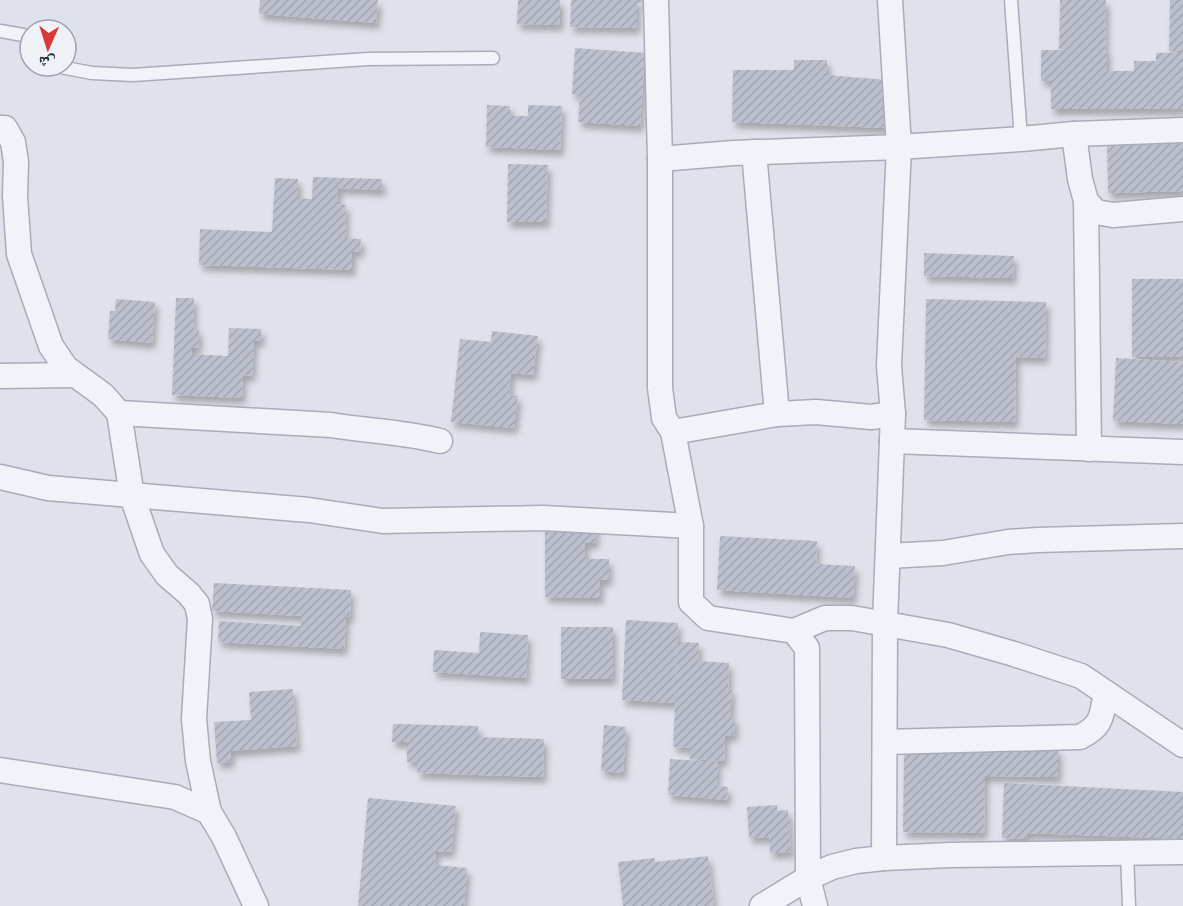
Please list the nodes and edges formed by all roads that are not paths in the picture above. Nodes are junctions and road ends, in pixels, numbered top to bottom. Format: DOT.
graph roads {
  1 [pos="656,0"];
  2 [pos="890,0"];
  3 [pos="1011,0"];
  4 [pos="0,31"];
  5 [pos="18,34"];
  6 [pos="494,58"];
  7 [pos="78,70"];
  8 [pos="0,128"];
  9 [pos="1183,130"];
  10 [pos="1074,134"];
  11 [pos="1021,140"];
  12 [pos="898,147"];
  13 [pos="754,152"];
  14 [pos="660,159"];
  15 [pos="1086,201"];
  16 [pos="1183,209"];
  17 [pos="74,375"];
  18 [pos="0,376"];
  19 [pos="119,413"];
  20 [pos="777,414"];
  21 [pos="893,414"];
  22 [pos="673,432"];
  23 [pos="440,441"];
  24 [pos="892,441"];
  25 [pos="1089,449"];
  26 [pos="1183,452"];
  27 [pos="0,477"];
  28 [pos="132,496"];
  29 [pos="691,526"];
  30 [pos="1183,536"];
  31 [pos="888,556"];
  32 [pos="885,623"];
  33 [pos="794,631"];
  34 [pos="1106,693"];
  35 [pos="885,742"];
  36 [pos="1183,744"];
  37 [pos="0,770"];
  38 [pos="209,812"];
  39 [pos="1183,852"];
  40 [pos="1128,853"];
  41 [pos="884,858"];
  42 [pos="808,878"];
  43 [pos="256,906"];
  44 [pos="762,906"];
  45 [pos="815,906"];
  46 [pos="1129,906"];
  1 -- 14 [label="street"];
  2 -- 12 [label="street"];
  3 -- 11 [label="lane"];
  4 -- 5 [label="lane"];
  6 -- 7 [label="lane"];
  8 -- 17 [label="street"];
  9 -- 10 [label="street"];
  10 -- 11 [label="street"];
  10 -- 15 [label="street"];
  11 -- 12 [label="street"];
  12 -- 13 [label="street"];
  12 -- 21 [label="street"];
  13 -- 14 [label="street"];
  13 -- 20 [label="street"];
  14 -- 22 [label="street"];
  15 -- 16 [label="street"];
  15 -- 25 [label="street"];
  17 -- 18 [label="street"];
  17 -- 19 [label="street"];
  19 -- 23 [label="street"];
  19 -- 28 [label="street"];
  20 -- 21 [label="street"];
  20 -- 22 [label="street"];
  21 -- 24 [label="street"];
  22 -- 29 [label="street"];
  24 -- 25 [label="street"];
  24 -- 31 [label="street"];
  25 -- 26 [label="street"];
  27 -- 28 [label="street"];
  28 -- 29 [label="street"];
  28 -- 38 [label="street"];
  29 -- 33 [label="street"];
  30 -- 31 [label="street"];
  31 -- 32 [label="street"];
  32 -- 33 [label="street"];
  32 -- 34 [label="street"];
  32 -- 35 [label="street"];
  33 -- 42 [label="street"];
  34 -- 35 [label="street"];
  34 -- 36 [label="street"];
  35 -- 41 [label="street"];
  37 -- 38 [label="street"];
  38 -- 43 [label="street"];
  39 -- 40 [label="street"];
  40 -- 41 [label="street"];
  40 -- 46 [label="lane"];
  41 -- 42 [label="street"];
  42 -- 44 [label="street"];
  42 -- 45 [label="street"];
}
